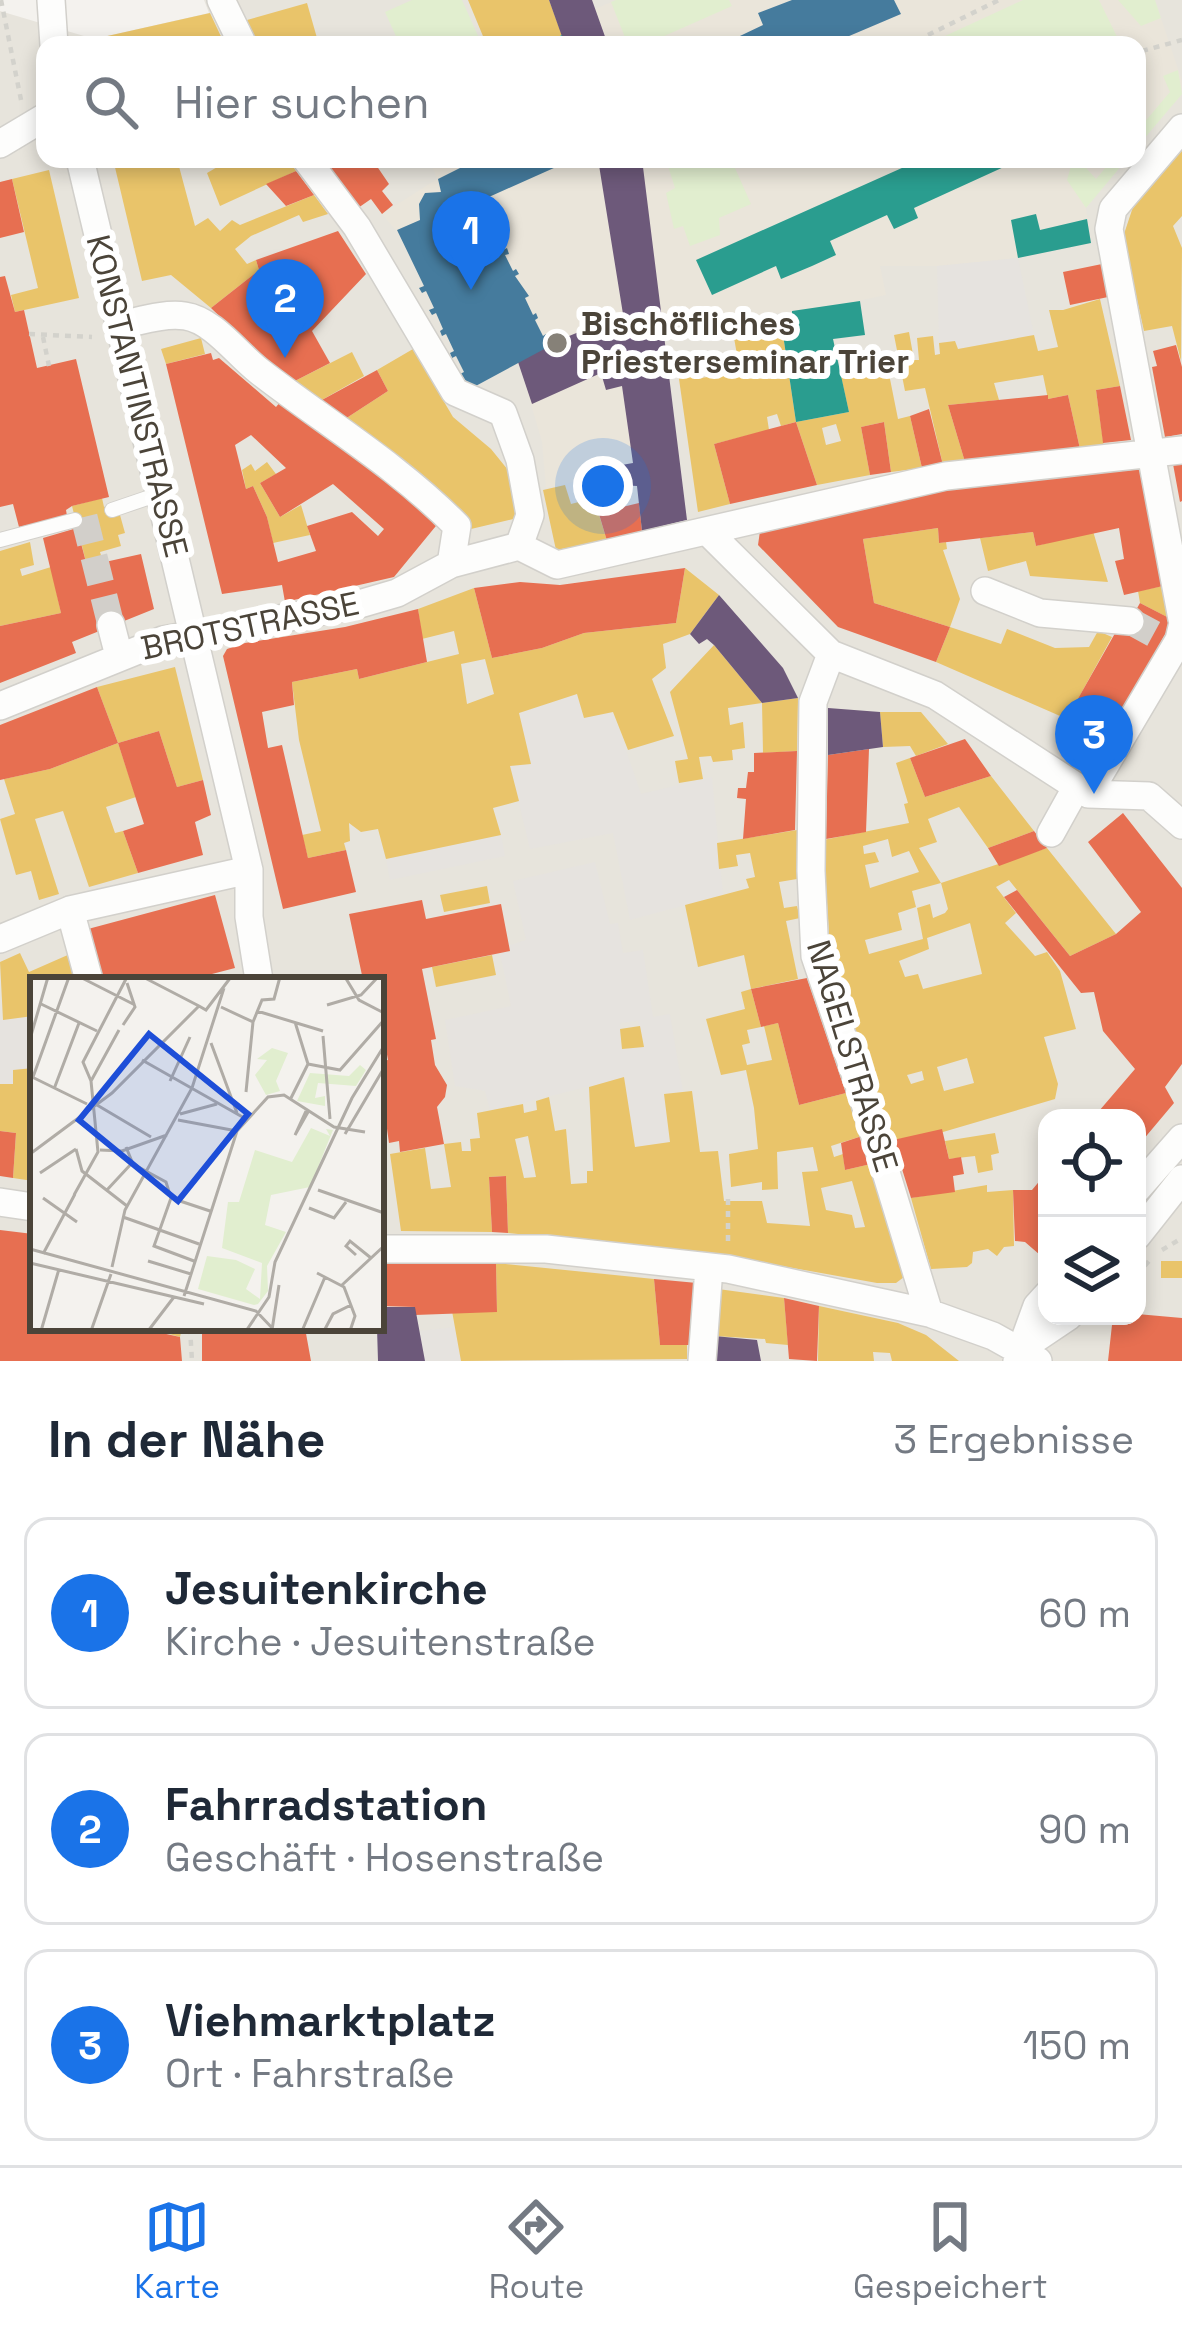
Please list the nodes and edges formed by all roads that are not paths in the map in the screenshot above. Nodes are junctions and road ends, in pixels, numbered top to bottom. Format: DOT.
graph roads {
  1 [pos="51,0"];
  2 [pos="221,0"];
  3 [pos="53,36"];
  4 [pos="239,36"];
  5 [pos="36,121"];
  6 [pos="1182,128"];
  7 [pos="0,144"];
  8 [pos="82,168"];
  9 [pos="312,168"];
  10 [pos="117,314"];
  11 [pos="1182,450"];
  12 [pos="1153,455"];
  13 [pos="162,494"];
  14 [pos="112,510"];
  15 [pos="75,520"];
  16 [pos="709,533"];
  17 [pos="0,540"];
  18 [pos="519,546"];
  19 [pos="451,564"];
  20 [pos="985,591"];
  21 [pos="1130,621"];
  22 [pos="111,625"];
  23 [pos="194,633"];
  24 [pos="1178,633"];
  25 [pos="831,654"];
  26 [pos="119,656"];
  27 [pos="0,706"];
  28 [pos="1093,792"];
  29 [pos="1182,825"];
  30 [pos="1051,833"];
  31 [pos="249,870"];
  32 [pos="70,910"];
  33 [pos="0,939"];
  34 [pos="88,977"];
  35 [pos="259,977"];
  36 [pos="1182,1138"];
  37 [pos="1146,1179"];
  38 [pos="1182,1179"];
  39 [pos="0,1202"];
  40 [pos="30,1207"];
  41 [pos="1146,1225"];
  42 [pos="384,1248"];
  43 [pos="718,1268"];
  44 [pos="1038,1305"];
  45 [pos="928,1313"];
  46 [pos="1060,1325"];
  47 [pos="1025,1357"];
  48 [pos="702,1361"];
  1 -- 3 [label="street"];
  2 -- 4 [label="street"];
  5 -- 7 [label="street"];
  6 -- 12 [label="street"];
  8 -- 10 [label="street, KONSTANTINSTRASSE"];
  9 -- 18 [label="street"];
  10 -- 13 [label="street, KONSTANTINSTRASSE"];
  10 -- 19 [label="street"];
  11 -- 12 [label="street"];
  12 -- 16 [label="street"];
  12 -- 24 [label="street"];
  13 -- 14 [label="lane"];
  13 -- 23 [label="street, KONSTANTINSTRASSE"];
  15 -- 17 [label="lane"];
  16 -- 18 [label="street"];
  16 -- 25 [label="street"];
  18 -- 19 [label="street, BROTSTRASSE"];
  19 -- 23 [label="street, BROTSTRASSE"];
  20 -- 21 [label="street"];
  22 -- 26 [label="street"];
  23 -- 26 [label="street, BROTSTRASSE"];
  23 -- 31 [label="street, KONSTANTINSTRASSE"];
  24 -- 28 [label="street"];
  25 -- 28 [label="street"];
  25 -- 45 [label="street, NAGELSTRASSE"];
  26 -- 27 [label="street, BROTSTRASSE"];
  28 -- 29 [label="street"];
  28 -- 30 [label="street"];
  31 -- 32 [label="street"];
  31 -- 35 [label="street, KONSTANTINSTRASSE"];
  32 -- 33 [label="street"];
  32 -- 34 [label="street"];
  36 -- 37 [label="street"];
  38 -- 41 [label="street"];
  39 -- 40 [label="street"];
  42 -- 43 [label="street"];
  43 -- 45 [label="street"];
  43 -- 48 [label="street"];
  44 -- 47 [label="street"];
  45 -- 47 [label="street"];
  46 -- 47 [label="street"];
}
